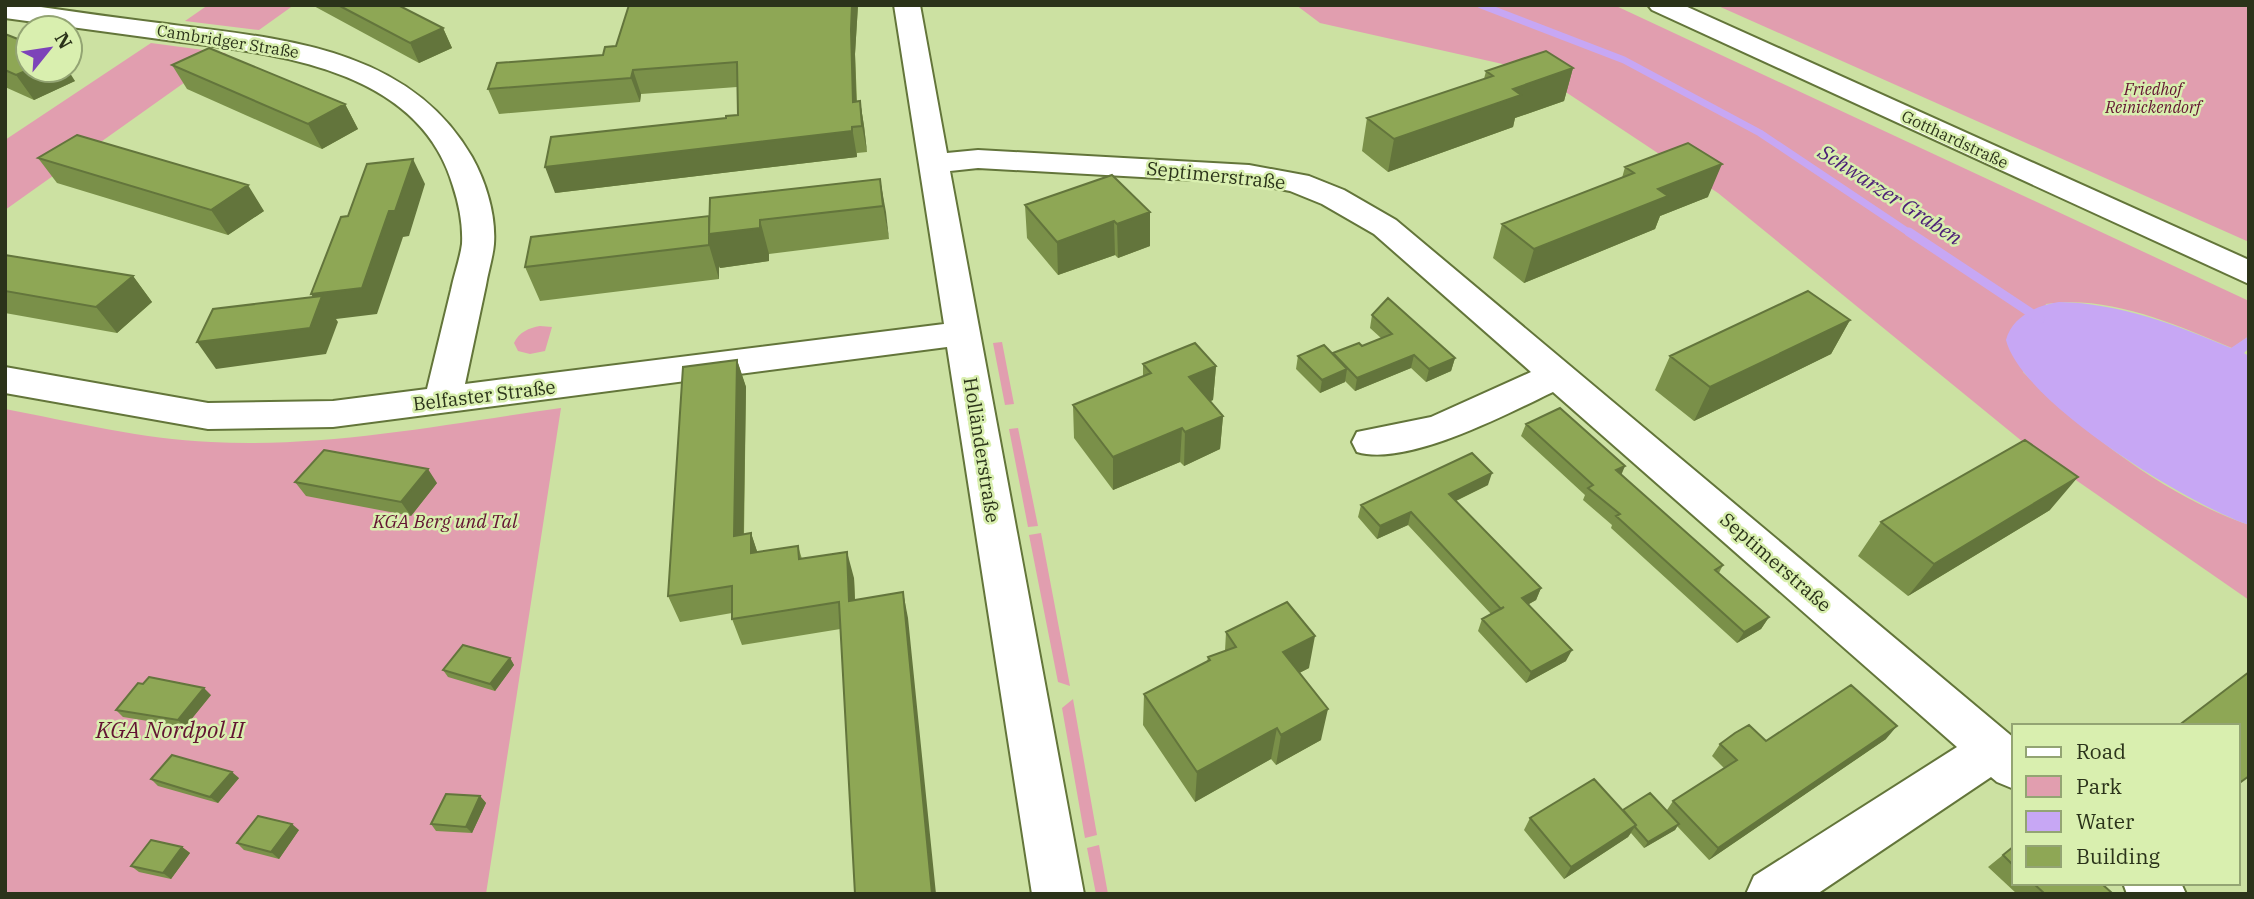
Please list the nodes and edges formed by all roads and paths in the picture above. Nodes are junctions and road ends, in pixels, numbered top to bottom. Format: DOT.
graph roads {
  1 [pos="907,5"];
  2 [pos="1661,5"];
  3 [pos="5,10"];
  4 [pos="936,163"];
  5 [pos="2249,273"];
  6 [pos="963,333"];
  7 [pos="1558,375"];
  8 [pos="5,380"];
  9 [pos="443,401"];
  10 [pos="1371,442"];
  11 [pos="2004,758"];
  12 [pos="1058,894"];
  13 [pos="1772,894"];
  1 -- 4 [label="street, Holländerstraße"];
  2 -- 5 [label="street, Gotthardstraße"];
  3 -- 9 [label="street, Cambridger Straße"];
  4 -- 6 [label="street, Holländerstraße"];
  4 -- 7 [label="street, Septimerstraße"];
  6 -- 9 [label="street, Belfaster Straße"];
  6 -- 12 [label="street, Holländerstraße"];
  7 -- 10 [label="street"];
  7 -- 11 [label="street, Septimerstraße"];
  8 -- 9 [label="street, Belfaster Straße"];
  11 -- 13 [label="street, Septimerstraße"];
}
